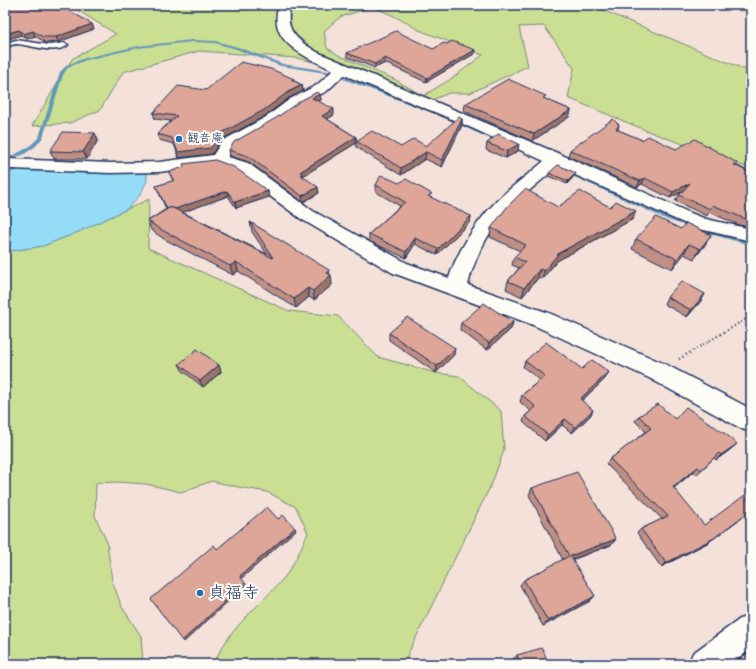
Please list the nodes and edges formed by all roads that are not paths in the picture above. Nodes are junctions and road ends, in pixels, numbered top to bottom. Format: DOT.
graph roads {
  1 [pos="285,5"];
  2 [pos="5,45"];
  3 [pos="64,45"];
  4 [pos="337,73"];
  5 [pos="218,159"];
  6 [pos="552,162"];
  7 [pos="6,164"];
  8 [pos="751,235"];
  9 [pos="457,288"];
  10 [pos="751,421"];
  11 [pos="751,630"];
  12 [pos="704,664"];
  1 -- 4 [label="street"];
  2 -- 3 [label="lane"];
  4 -- 5 [label="street"];
  4 -- 6 [label="street"];
  5 -- 7 [label="street"];
  5 -- 9 [label="street"];
  6 -- 8 [label="street"];
  6 -- 9 [label="street"];
  9 -- 10 [label="street"];
  11 -- 12 [label="street"];
}
